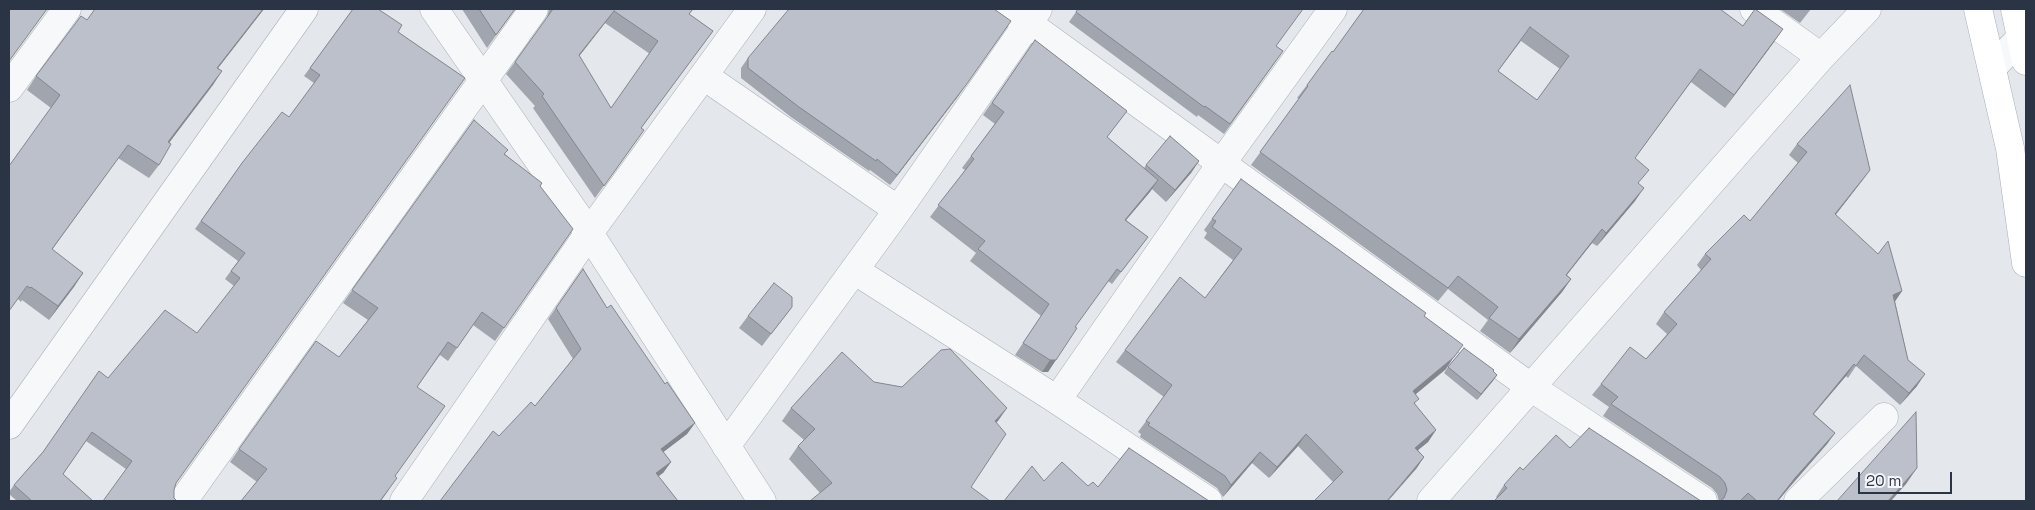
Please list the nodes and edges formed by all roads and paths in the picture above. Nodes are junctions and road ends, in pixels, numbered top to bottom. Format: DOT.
graph roads {
  1 [pos="67,9"];
  2 [pos="304,9"];
  3 [pos="434,9"];
  4 [pos="534,9"];
  5 [pos="752,9"];
  6 [pos="1333,9"];
  7 [pos="1754,9"];
  8 [pos="1867,9"];
  9 [pos="1978,9"];
  10 [pos="2015,9"];
  11 [pos="1025,13"];
  12 [pos="2025,44"];
  13 [pos="1821,56"];
  14 [pos="1992,68"];
  15 [pos="704,76"];
  16 [pos="485,80"];
  17 [pos="9,88"];
  18 [pos="1221,164"];
  19 [pos="898,210"];
  20 [pos="589,233"];
  21 [pos="2026,264"];
  22 [pos="854,270"];
  23 [pos="1532,388"];
  24 [pos="1057,400"];
  25 [pos="1884,417"];
  26 [pos="9,425"];
  27 [pos="726,446"];
  28 [pos="183,501"];
  29 [pos="404,501"];
  30 [pos="762,501"];
  31 [pos="1208,501"];
  32 [pos="1431,501"];
  33 [pos="1703,501"];
  34 [pos="1798,501"];
  1 -- 17 [label="street"];
  2 -- 26 [label="street"];
  3 -- 16 [label="street"];
  4 -- 16 [label="street"];
  5 -- 15 [label="street"];
  6 -- 18 [label="street"];
  7 -- 13 [label="street"];
  8 -- 13 [label="street"];
  9 -- 14 [label="main road"];
  10 -- 12 [label="main road"];
  11 -- 18 [label="street"];
  11 -- 19 [label="street"];
  12 -- 14 [label="street"];
  13 -- 23 [label="street"];
  14 -- 21 [label="main road"];
  15 -- 19 [label="street"];
  15 -- 20 [label="street"];
  16 -- 20 [label="street"];
  16 -- 28 [label="street"];
  18 -- 23 [label="street"];
  18 -- 24 [label="street"];
  19 -- 22 [label="street"];
  20 -- 27 [label="street"];
  20 -- 29 [label="street"];
  22 -- 24 [label="street"];
  22 -- 27 [label="street"];
  23 -- 32 [label="street"];
  23 -- 33 [label="street"];
  24 -- 31 [label="street"];
  25 -- 34 [label="street"];
  27 -- 30 [label="street"];
}
